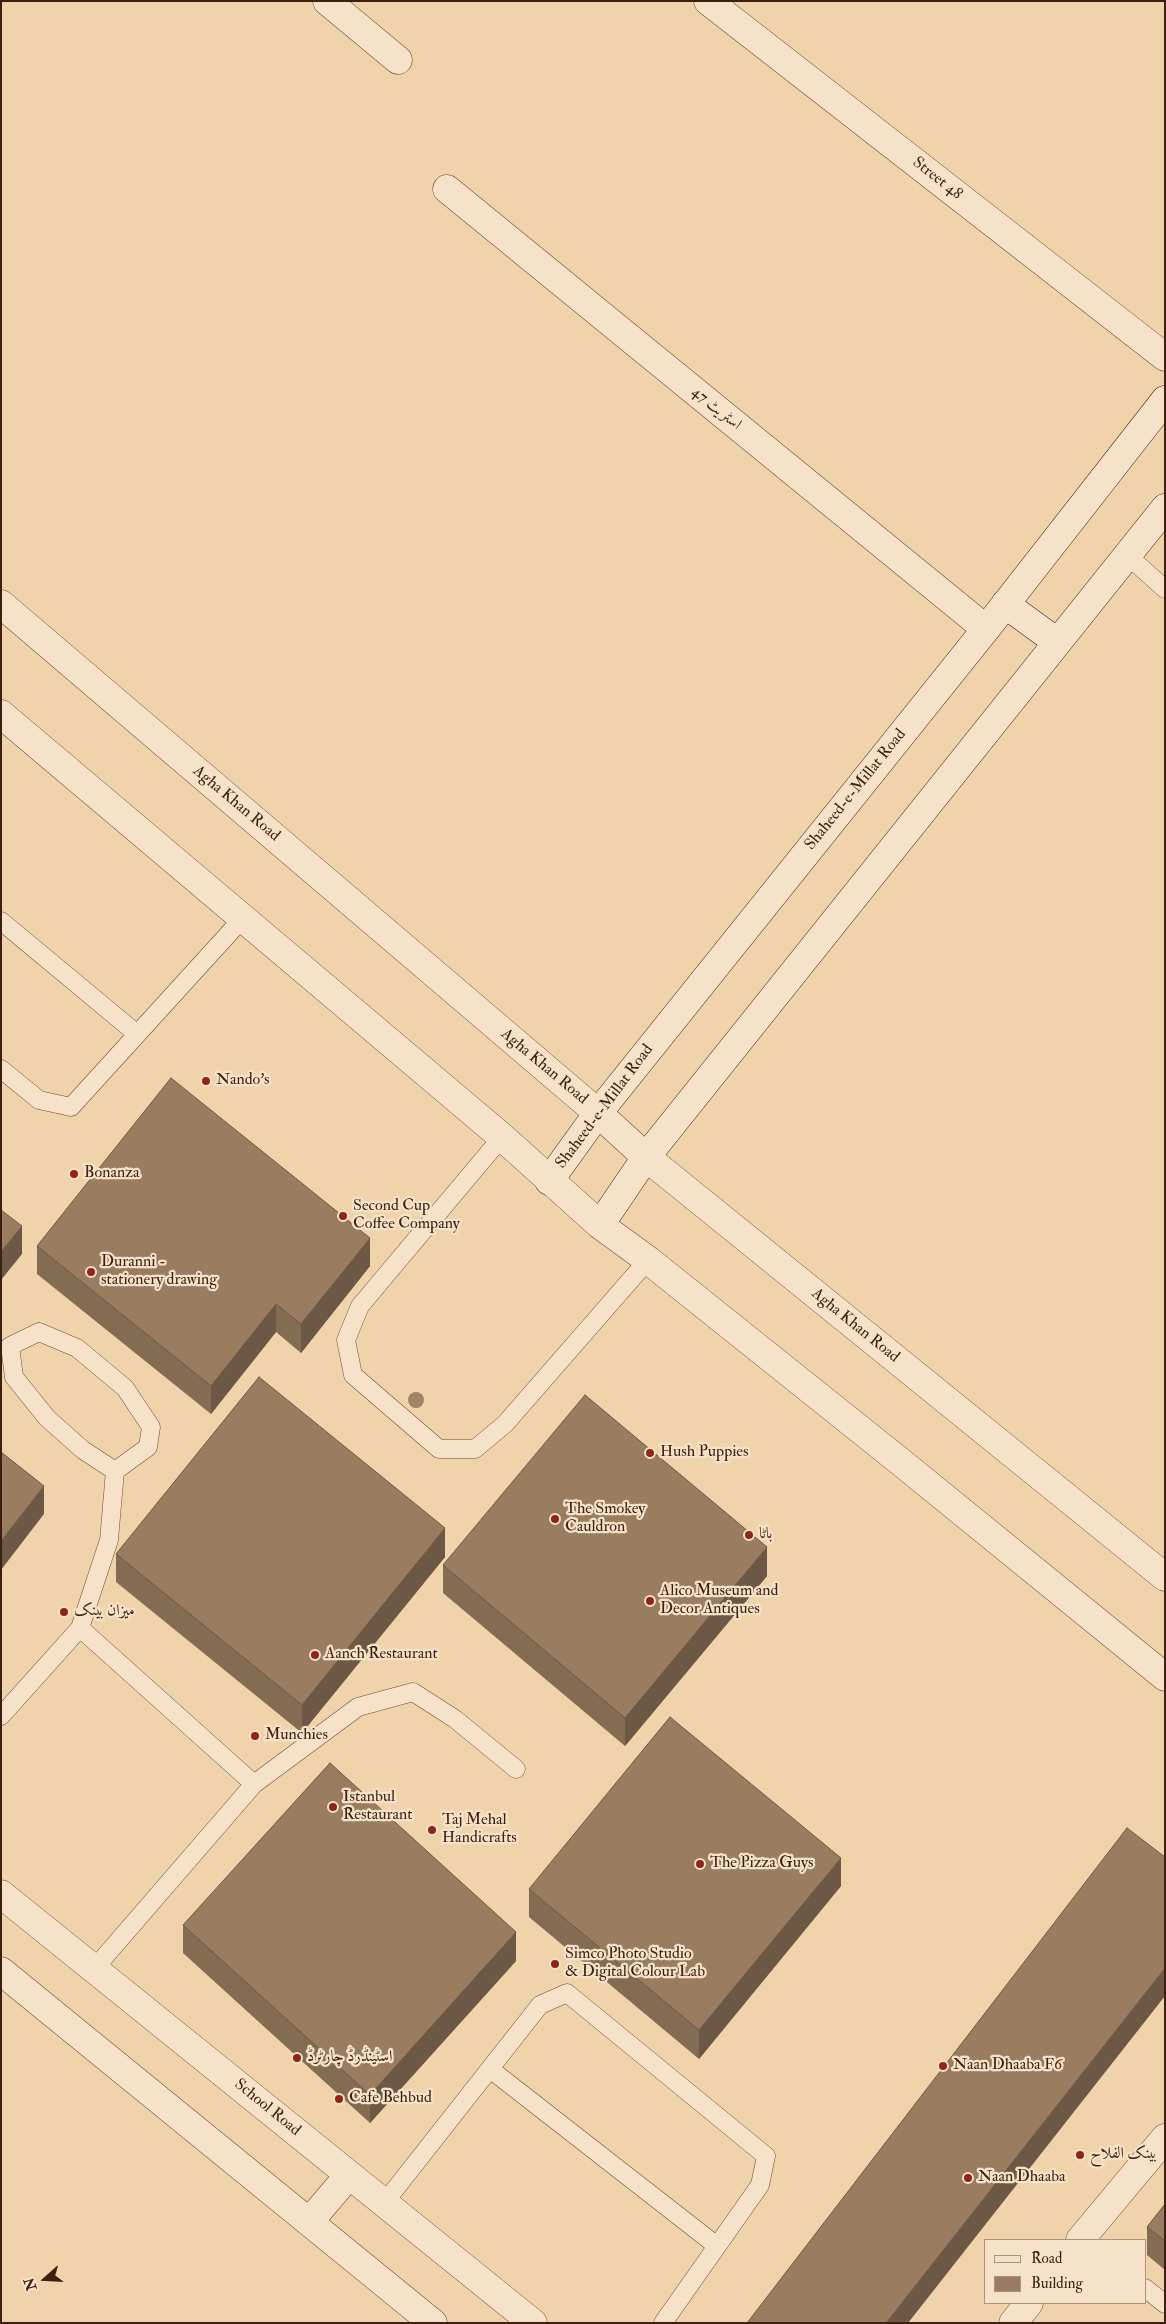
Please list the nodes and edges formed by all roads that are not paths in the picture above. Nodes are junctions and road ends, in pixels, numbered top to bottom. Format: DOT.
graph roads {
  1 [pos="327,1"];
  2 [pos="708,1"];
  3 [pos="398,60"];
  4 [pos="447,189"];
  5 [pos="1165,357"];
  6 [pos="1165,400"];
  7 [pos="1165,508"];
  8 [pos="1127,555"];
  9 [pos="1165,589"];
  10 [pos="1,604"];
  11 [pos="1005,604"];
  12 [pos="986,629"];
  13 [pos="1057,642"];
  14 [pos="3,719"];
  15 [pos="243,918"];
  16 [pos="1,921"];
  17 [pos="137,1034"];
  18 [pos="1,1069"];
  19 [pos="598,1113"];
  20 [pos="502,1137"];
  21 [pos="646,1157"];
  22 [pos="549,1181"];
  23 [pos="600,1225"];
  24 [pos="648,1260"];
  25 [pos="115,1471"];
  26 [pos="1165,1577"];
  27 [pos="80,1628"];
  28 [pos="1165,1676"];
  29 [pos="1,1716"];
  30 [pos="516,1768"];
  31 [pos="254,1784"];
  32 [pos="1,1894"];
  33 [pos="94,1969"];
  34 [pos="1,1970"];
  35 [pos="490,2069"];
  36 [pos="1165,2138"];
  37 [pos="349,2175"];
  38 [pos="384,2202"];
  39 [pos="309,2222"];
  40 [pos="1084,2239"];
  41 [pos="717,2246"];
  42 [pos="1146,2289"];
  43 [pos="1028,2304"];
  44 [pos="1165,2304"];
  45 [pos="433,2323"];
  46 [pos="533,2323"];
  47 [pos="664,2323"];
  48 [pos="1013,2323"];
  1 -- 3 [label="street"];
  2 -- 5 [label="street, Street 48"];
  4 -- 12 [label="street, اسٹریٹ 47"];
  6 -- 11 [label="street, Shaheed-e-Millat Road"];
  7 -- 8 [label="street"];
  8 -- 9 [label="lane"];
  8 -- 13 [label="street"];
  10 -- 19 [label="street, Agha Khan Road"];
  11 -- 12 [label="street, Shaheed-e-Millat Road"];
  11 -- 13 [label="street"];
  12 -- 19 [label="street, Shaheed-e-Millat Road"];
  13 -- 21 [label="street"];
  14 -- 15 [label="street"];
  15 -- 17 [label="lane"];
  15 -- 20 [label="street"];
  16 -- 17 [label="lane"];
  17 -- 18 [label="lane"];
  19 -- 21 [label="street, Agha Khan Road"];
  19 -- 22 [label="street, Shaheed-e-Millat Road"];
  20 -- 22 [label="street"];
  20 -- 24 [label="lane"];
  21 -- 23 [label="street"];
  21 -- 26 [label="street, Agha Khan Road"];
  22 -- 23 [label="street"];
  23 -- 24 [label="street"];
  24 -- 28 [label="street"];
  25 -- 25 [label="lane"];
  25 -- 27 [label="lane"];
  27 -- 29 [label="lane"];
  27 -- 31 [label="lane"];
  30 -- 31 [label="lane"];
  31 -- 33 [label="lane"];
  32 -- 33 [label="street, School Road"];
  33 -- 37 [label="street, School Road"];
  34 -- 39 [label="street"];
  35 -- 38 [label="lane"];
  35 -- 41 [label="lane"];
  35 -- 41 [label="lane"];
  36 -- 40 [label="street"];
  37 -- 38 [label="street, School Road"];
  37 -- 39 [label="street"];
  38 -- 46 [label="street, School Road"];
  39 -- 45 [label="street"];
  41 -- 47 [label="lane"];
  42 -- 44 [label="lane"];
  43 -- 48 [label="street"];
}
